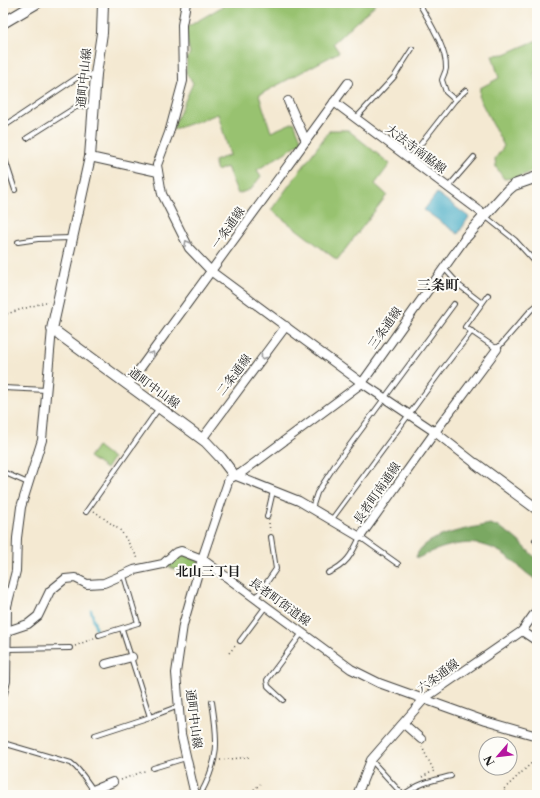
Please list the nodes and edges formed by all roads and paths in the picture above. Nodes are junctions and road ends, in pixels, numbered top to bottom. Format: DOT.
graph roads {
  1 [pos="37,3"];
  2 [pos="103,3"];
  3 [pos="186,3"];
  4 [pos="419,3"];
  5 [pos="3,23"];
  6 [pos="412,49"];
  7 [pos="96,74"];
  8 [pos="348,83"];
  9 [pos="466,90"];
  10 [pos="455,100"];
  11 [pos="288,101"];
  12 [pos="334,102"];
  13 [pos="95,105"];
  14 [pos="356,119"];
  15 [pos="3,127"];
  16 [pos="27,138"];
  17 [pos="306,141"];
  18 [pos="3,153"];
  19 [pos="90,157"];
  20 [pos="474,158"];
  21 [pos="4,159"];
  22 [pos="409,159"];
  23 [pos="158,172"];
  24 [pos="537,177"];
  25 [pos="447,188"];
  26 [pos="15,190"];
  27 [pos="485,216"];
  28 [pos="466,237"];
  29 [pos="73,238"];
  30 [pos="18,242"];
  31 [pos="537,264"];
  32 [pos="444,268"];
  33 [pos="212,272"];
  34 [pos="488,295"];
  35 [pos="59,302"];
  36 [pos="482,303"];
  37 [pos="454,304"];
  38 [pos="537,305"];
  39 [pos="3,315"];
  40 [pos="286,326"];
  41 [pos="52,329"];
  42 [pos="472,331"];
  43 [pos="497,349"];
  44 [pos="362,383"];
  45 [pos="128,385"];
  46 [pos="3,388"];
  47 [pos="48,390"];
  48 [pos="385,397"];
  49 [pos="159,408"];
  50 [pos="410,415"];
  51 [pos="434,432"];
  52 [pos="202,439"];
  53 [pos="476,464"];
  54 [pos="3,472"];
  55 [pos="234,475"];
  56 [pos="28,483"];
  57 [pos="273,491"];
  58 [pos="89,507"];
  59 [pos="312,508"];
  60 [pos="537,509"];
  61 [pos="86,512"];
  62 [pos="268,517"];
  63 [pos="332,519"];
  64 [pos="271,537"];
  65 [pos="360,537"];
  66 [pos="202,559"];
  67 [pos="398,564"];
  68 [pos="144,569"];
  69 [pos="328,573"];
  70 [pos="124,576"];
  71 [pos="256,599"];
  72 [pos="266,606"];
  73 [pos="537,610"];
  74 [pos="122,629"];
  75 [pos="7,631"];
  76 [pos="522,631"];
  77 [pos="302,633"];
  78 [pos="99,635"];
  79 [pos="240,641"];
  80 [pos="537,641"];
  81 [pos="6,644"];
  82 [pos="70,648"];
  83 [pos="229,653"];
  84 [pos="132,657"];
  85 [pos="106,664"];
  86 [pos="3,693"];
  87 [pos="425,698"];
  88 [pos="283,700"];
  89 [pos="212,702"];
  90 [pos="179,706"];
  91 [pos="150,716"];
  92 [pos="404,724"];
  93 [pos="95,736"];
  94 [pos="537,736"];
  95 [pos="421,739"];
  96 [pos="3,743"];
  97 [pos="250,757"];
  98 [pos="186,758"];
  99 [pos="537,758"];
  100 [pos="214,760"];
  101 [pos="371,760"];
  102 [pos="153,768"];
  103 [pos="434,771"];
  104 [pos="452,776"];
  105 [pos="113,782"];
  106 [pos="260,784"];
  107 [pos="95,793"];
  108 [pos="195,795"];
  109 [pos="200,795"];
  110 [pos="248,795"];
  111 [pos="357,795"];
  112 [pos="403,795"];
  113 [pos="503,795"];
  1 -- 5 [label="street"];
  2 -- 7 [label="street, 通町中山線"];
  3 -- 23 [label="street"];
  4 -- 10 [label="lane"];
  6 -- 14 [label="lane"];
  7 -- 13 [label="street, 通町中山線"];
  7 -- 15 [label="lane"];
  8 -- 12 [label="street, 一条通線"];
  9 -- 10 [label="lane"];
  10 -- 22 [label="lane"];
  11 -- 17 [label="street"];
  12 -- 14 [label="street, 大法寺南脇線"];
  12 -- 17 [label="street, 一条通線"];
  13 -- 16 [label="lane"];
  13 -- 19 [label="street, 通町中山線"];
  14 -- 22 [label="street, 大法寺南脇線"];
  17 -- 33 [label="street, 一条通線"];
  18 -- 21 [label="lane"];
  19 -- 23 [label="street"];
  19 -- 29 [label="street, 通町中山線"];
  20 -- 25 [label="lane"];
  21 -- 26 [label="lane"];
  22 -- 25 [label="street, 大法寺南脇線"];
  33 -- 23 [label="street, one-way"];
  24 -- 27 [label="street, 三条通線"];
  25 -- 27 [label="street, 大法寺南脇線"];
  27 -- 28 [label="street, 三条通線"];
  27 -- 31 [label="lane"];
  28 -- 32 [label="street, 三条通線"];
  29 -- 30 [label="lane"];
  29 -- 35 [label="street, 通町中山線"];
  32 -- 36 [label="lane"];
  32 -- 44 [label="street, 三条通線"];
  33 -- 40 [label="street"];
  45 -- 33 [label="street, 一条通線, one-way"];
  34 -- 36 [label="lane"];
  35 -- 39 [label="path"];
  35 -- 41 [label="street, 通町中山線"];
  36 -- 42 [label="lane"];
  37 -- 48 [label="lane"];
  38 -- 43 [label="lane"];
  40 -- 44 [label="street"];
  40 -- 52 [label="street, 二条通線, one-way"];
  41 -- 45 [label="street, 通町中山線"];
  41 -- 47 [label="street"];
  42 -- 43 [label="lane"];
  42 -- 50 [label="lane"];
  43 -- 51 [label="street, 長者町南通線"];
  44 -- 48 [label="street"];
  44 -- 55 [label="street, 三条通線"];
  45 -- 49 [label="street, 通町中山線"];
  46 -- 47 [label="lane"];
  47 -- 56 [label="street"];
  48 -- 50 [label="street"];
  48 -- 59 [label="lane"];
  49 -- 52 [label="street, 通町中山線"];
  49 -- 58 [label="lane"];
  50 -- 51 [label="street"];
  50 -- 63 [label="lane"];
  51 -- 53 [label="street"];
  51 -- 65 [label="street, 長者町南通線"];
  52 -- 55 [label="street, 通町中山線"];
  53 -- 60 [label="street"];
  54 -- 56 [label="lane"];
  55 -- 57 [label="street, 長者町南通線"];
  55 -- 66 [label="street, 通町中山線"];
  56 -- 75 [label="street"];
  57 -- 59 [label="street, 長者町南通線"];
  57 -- 62 [label="lane"];
  58 -- 61 [label="lane"];
  58 -- 68 [label="path"];
  59 -- 63 [label="street, 長者町南通線"];
  62 -- 64 [label="path"];
  63 -- 65 [label="street, 長者町南通線"];
  64 -- 71 [label="lane"];
  65 -- 67 [label="lane"];
  65 -- 69 [label="lane"];
  66 -- 68 [label="street, 長者町街道線"];
  66 -- 71 [label="street, 長者町街道線"];
  66 -- 90 [label="street, 通町中山線"];
  68 -- 70 [label="street, 長者町街道線"];
  70 -- 74 [label="lane"];
  70 -- 75 [label="street, 長者町街道線"];
  71 -- 72 [label="street, 長者町街道線"];
  72 -- 77 [label="street, 長者町街道線"];
  72 -- 79 [label="lane"];
  73 -- 76 [label="street, 六条通線"];
  74 -- 78 [label="lane"];
  74 -- 84 [label="lane"];
  75 -- 81 [label="street"];
  76 -- 80 [label="street"];
  76 -- 87 [label="street, 六条通線"];
  77 -- 87 [label="street, 長者町街道線"];
  77 -- 88 [label="lane"];
  78 -- 82 [label="path"];
  79 -- 83 [label="path"];
  81 -- 82 [label="lane"];
  81 -- 86 [label="street"];
  84 -- 85 [label="street"];
  84 -- 91 [label="lane"];
  87 -- 92 [label="street, 六条通線"];
  87 -- 94 [label="street, 長者町街道線"];
  89 -- 100 [label="lane"];
  90 -- 91 [label="lane"];
  90 -- 98 [label="street, 通町中山線"];
  91 -- 93 [label="lane"];
  92 -- 95 [label="street"];
  92 -- 101 [label="street, 六条通線"];
  95 -- 103 [label="path"];
  96 -- 107 [label="lane"];
  97 -- 100 [label="path"];
  98 -- 102 [label="lane"];
  98 -- 108 [label="street, 通町中山線"];
  99 -- 113 [label="path"];
  100 -- 109 [label="lane"];
  101 -- 111 [label="street, 六条通線"];
  101 -- 112 [label="lane"];
  102 -- 105 [label="path"];
  104 -- 112 [label="lane"];
  105 -- 107 [label="street"];
  106 -- 110 [label="path"];
}
